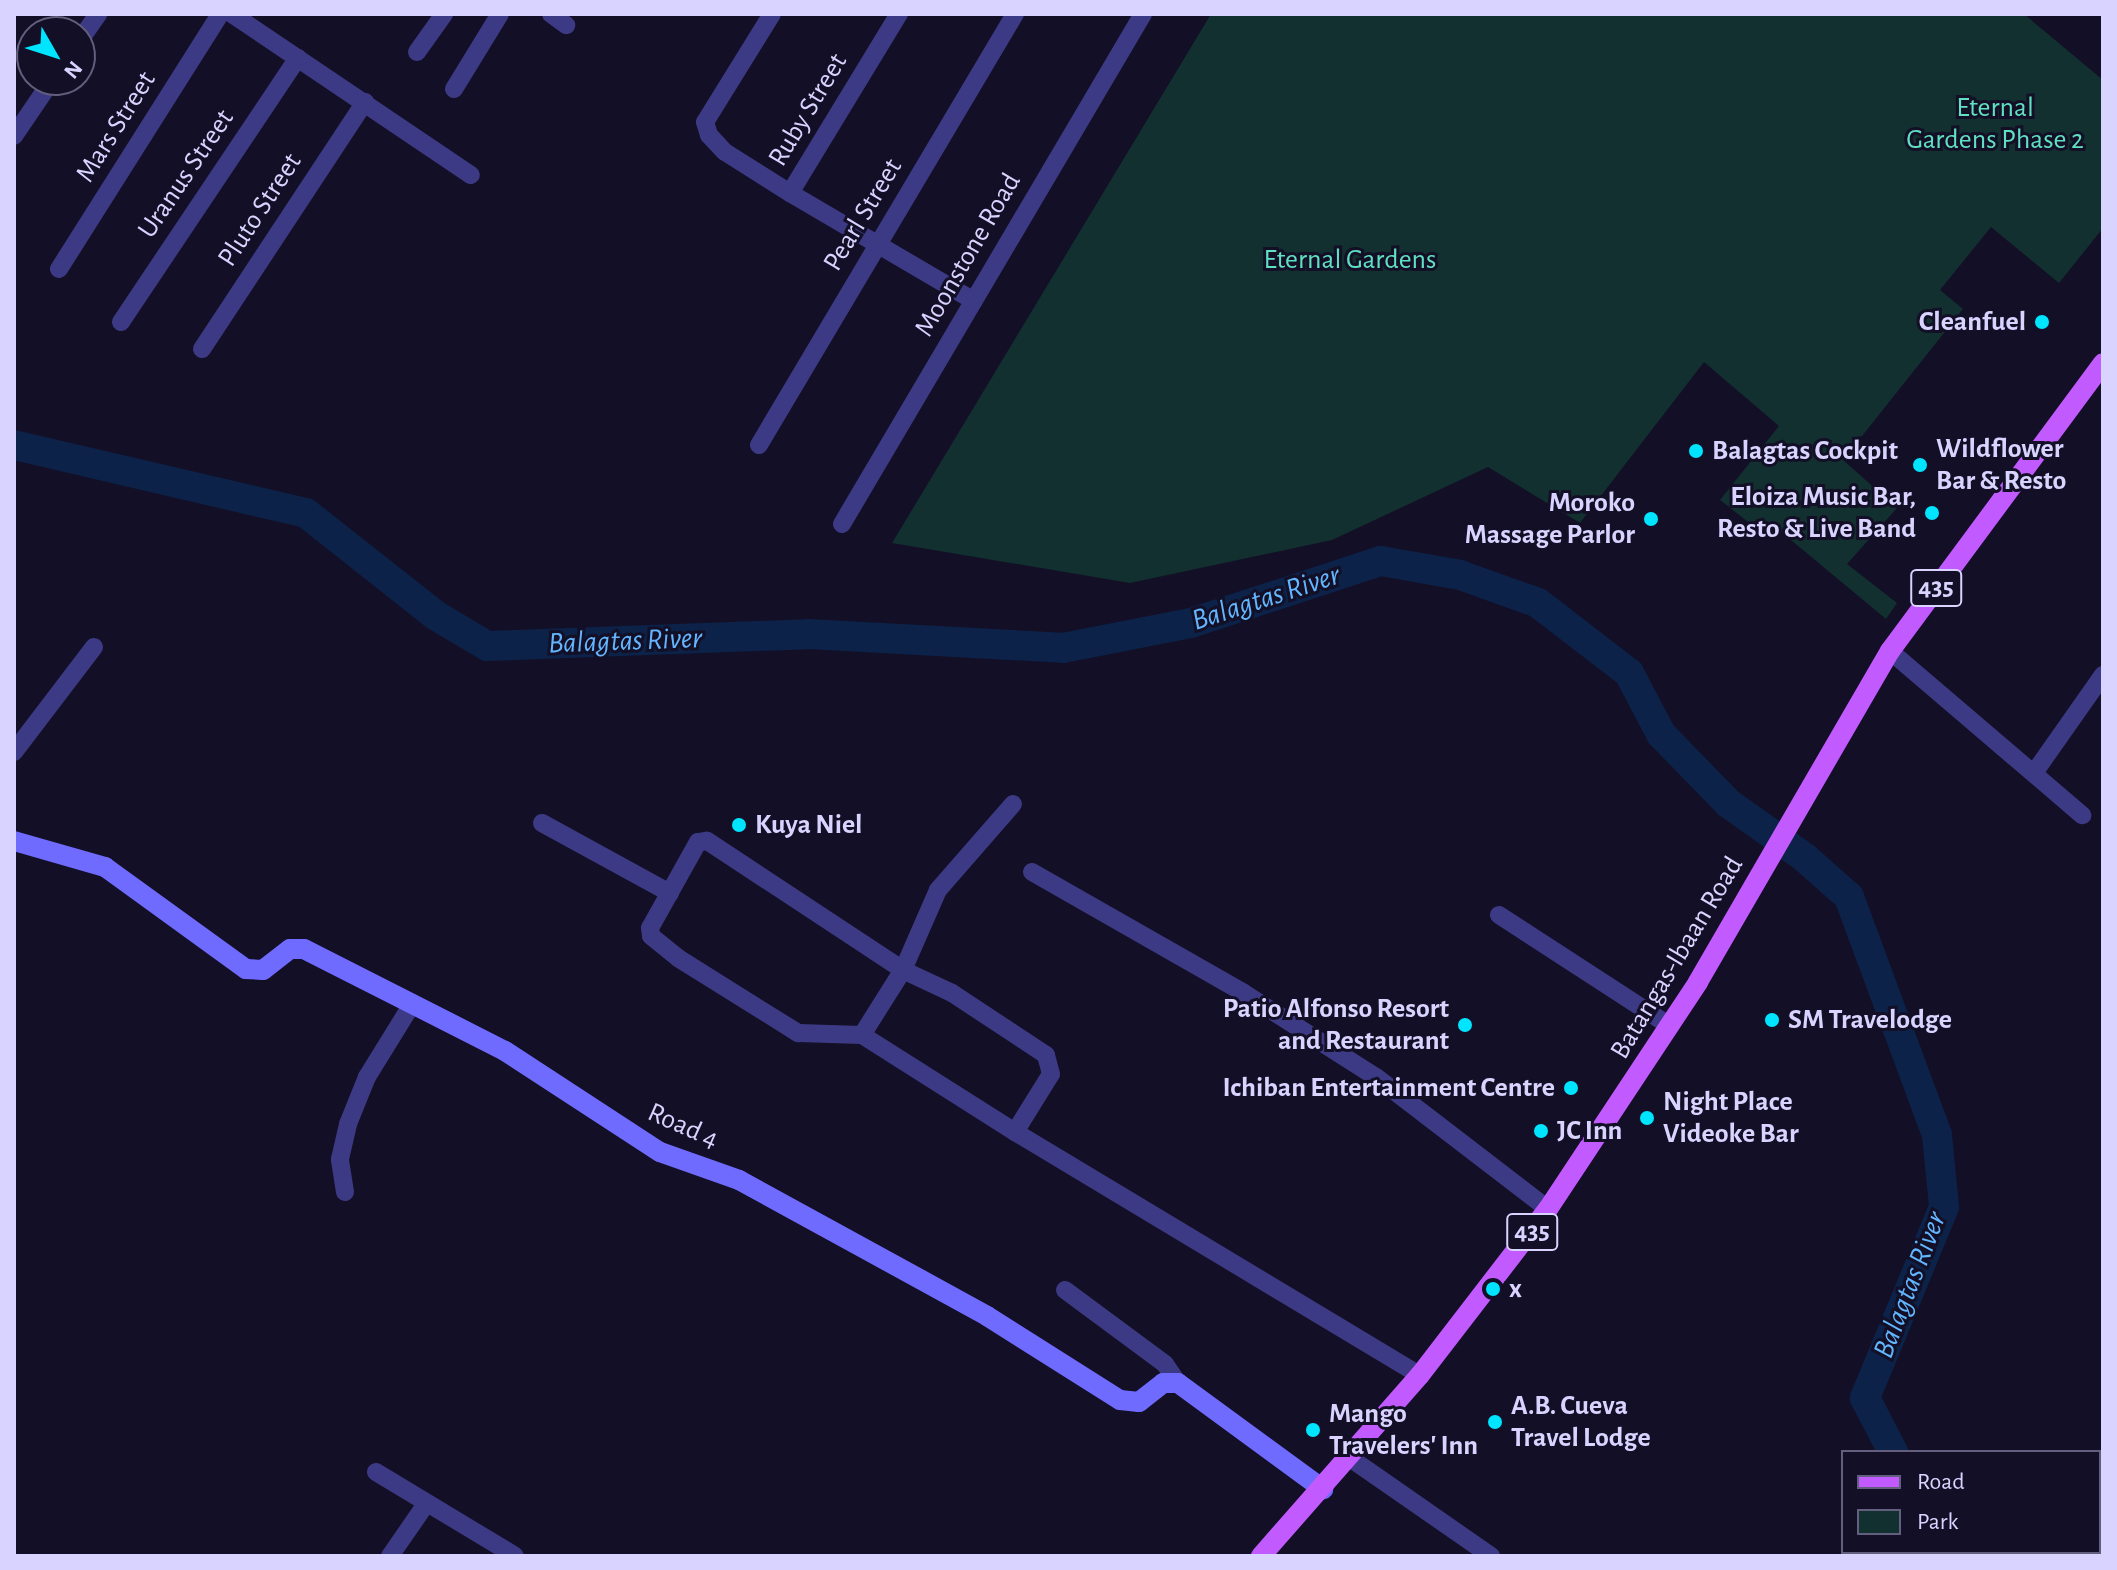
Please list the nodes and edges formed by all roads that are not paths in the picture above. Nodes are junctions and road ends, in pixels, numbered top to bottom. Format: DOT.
graph roads {
  1 [pos="220,14"];
  2 [pos="232,14"];
  3 [pos="444,14"];
  4 [pos="500,14"];
  5 [pos="772,14"];
  6 [pos="899,14"];
  7 [pos="1015,14"];
  8 [pos="1143,14"];
  9 [pos="417,52"];
  10 [pos="298,58"];
  11 [pos="454,89"];
  12 [pos="41,96"];
  13 [pos="365,102"];
  14 [pos="14,136"];
  15 [pos="471,175"];
  16 [pos="790,193"];
  17 [pos="879,244"];
  18 [pos="59,269"];
  19 [pos="974,301"];
  20 [pos="121,322"];
  21 [pos="202,349"];
  22 [pos="2103,363"];
  23 [pos="759,445"];
  24 [pos="842,524"];
  25 [pos="94,647"];
  26 [pos="1890,651"];
  27 [pos="2103,675"];
  28 [pos="14,752"];
  29 [pos="2034,773"];
  30 [pos="1013,804"];
  31 [pos="2082,815"];
  32 [pos="542,823"];
  33 [pos="14,841"];
  34 [pos="1032,872"];
  35 [pos="670,893"];
  36 [pos="1499,915"];
  37 [pos="903,970"];
  38 [pos="412,1004"];
  39 [pos="1670,1026"];
  40 [pos="862,1035"];
  41 [pos="1015,1132"];
  42 [pos="345,1192"];
  43 [pos="1548,1209"];
  44 [pos="1065,1290"];
  45 [pos="1420,1375"];
  46 [pos="1178,1383"];
  47 [pos="1350,1458"];
  48 [pos="376,1472"];
  49 [pos="1323,1489"];
  50 [pos="426,1504"];
  51 [pos="390,1556"];
  52 [pos="515,1556"];
  53 [pos="1261,1556"];
  54 [pos="1490,1556"];
  1 -- 18 [label="street, Mars Street"];
  2 -- 10 [label="street"];
  3 -- 9 [label="street"];
  4 -- 11 [label="street"];
  5 -- 16 [label="street"];
  6 -- 16 [label="street, Ruby Street"];
  7 -- 17 [label="street, Pearl Street"];
  8 -- 19 [label="street, Moonstone Road"];
  10 -- 13 [label="street"];
  10 -- 20 [label="street, Uranus Street"];
  12 -- 14 [label="street"];
  13 -- 15 [label="street"];
  13 -- 21 [label="street, Pluto Street"];
  16 -- 17 [label="street"];
  17 -- 19 [label="street"];
  17 -- 23 [label="street, Pearl Street"];
  19 -- 24 [label="street, Moonstone Road"];
  22 -- 26 [label="main road, Batangas-Ibaan Road / 435"];
  25 -- 28 [label="street"];
  26 -- 29 [label="street"];
  26 -- 39 [label="main road, Batangas-Ibaan Road / 435"];
  27 -- 29 [label="street"];
  29 -- 31 [label="street"];
  30 -- 37 [label="street"];
  32 -- 35 [label="street"];
  33 -- 38 [label="street, Road 4"];
  34 -- 43 [label="street"];
  35 -- 37 [label="street"];
  35 -- 40 [label="street"];
  36 -- 39 [label="street"];
  37 -- 40 [label="street"];
  37 -- 41 [label="street"];
  38 -- 42 [label="street"];
  38 -- 46 [label="street, Road 4"];
  39 -- 43 [label="main road, Batangas-Ibaan Road / 435"];
  40 -- 41 [label="street"];
  41 -- 45 [label="street"];
  43 -- 45 [label="main road, Batangas-Ibaan Road / 435"];
  44 -- 46 [label="street"];
  45 -- 47 [label="main road, Batangas-Ibaan Road / 435"];
  46 -- 49 [label="street"];
  47 -- 49 [label="main road, Batangas-Ibaan Road / 435"];
  47 -- 54 [label="street"];
  48 -- 50 [label="street"];
  49 -- 53 [label="main road, Batangas-Ibaan Road / 435"];
  50 -- 51 [label="street"];
  50 -- 52 [label="street"];
}
